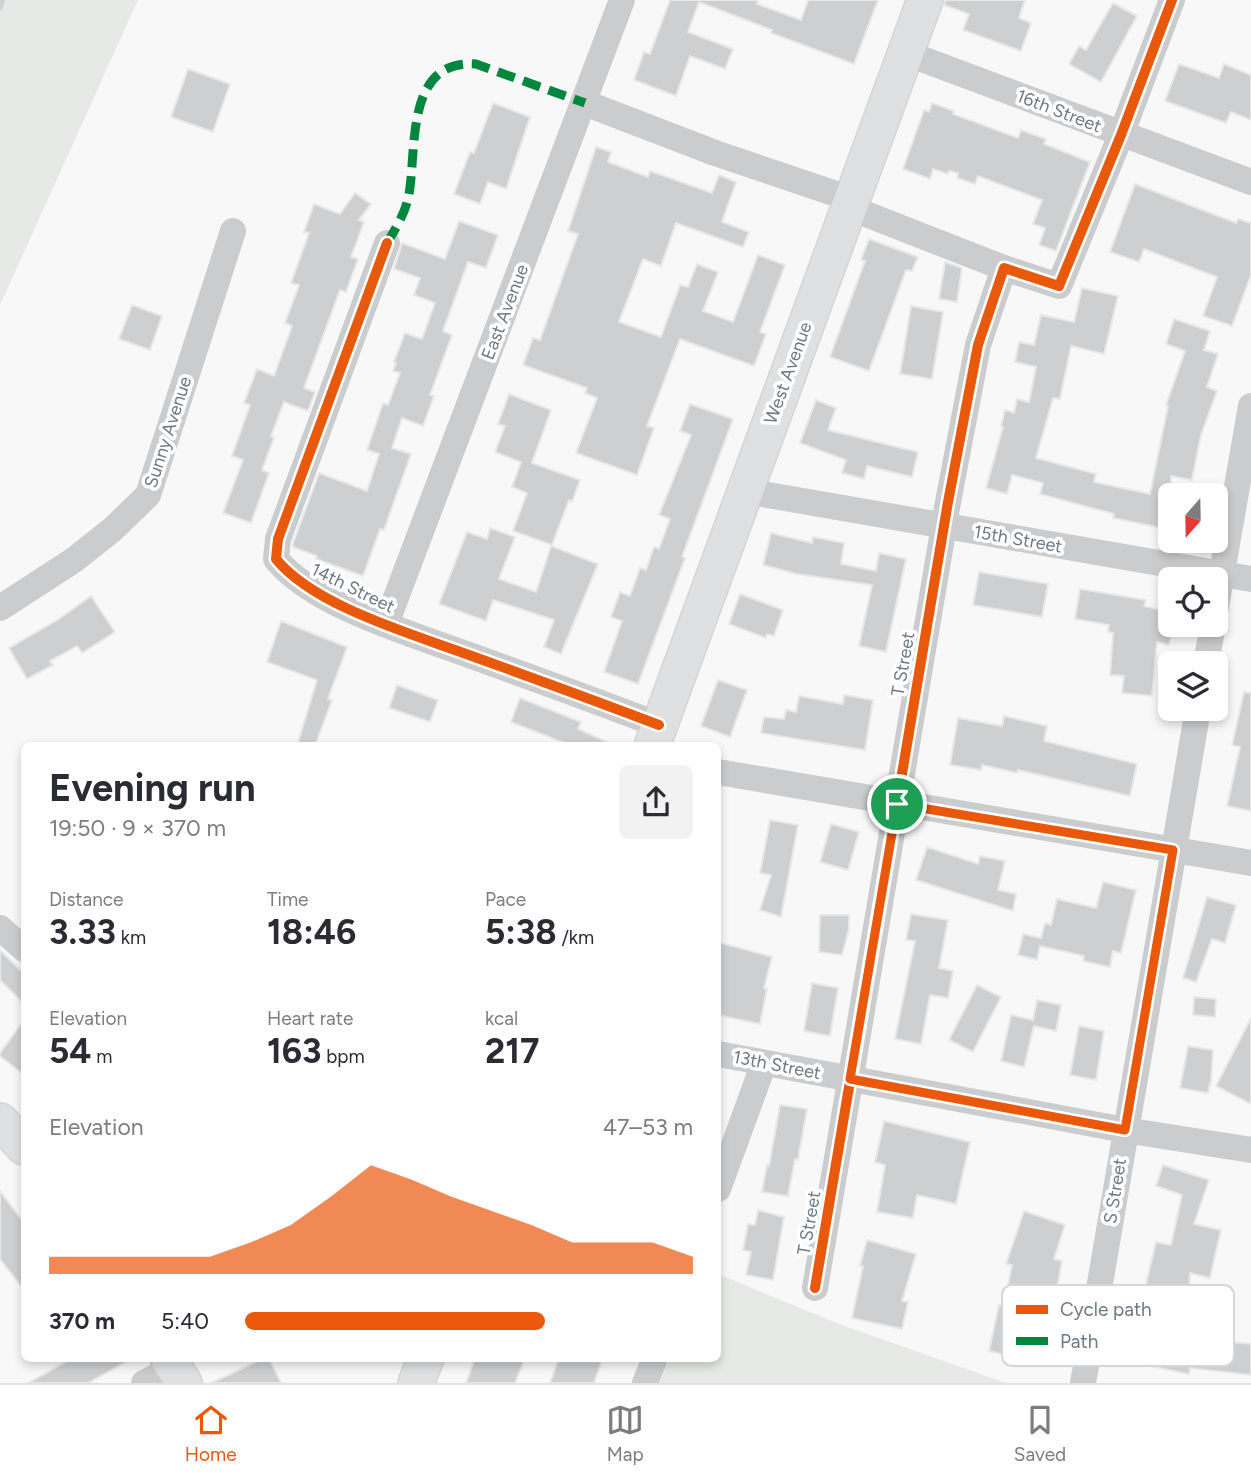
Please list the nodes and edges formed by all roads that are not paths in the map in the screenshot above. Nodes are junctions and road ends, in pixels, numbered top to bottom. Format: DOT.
graph roads {
  1 [pos="622,0"];
  2 [pos="925,0"];
  3 [pos="1172,0"];
  4 [pos="906,53"];
  5 [pos="585,103"];
  6 [pos="1121,135"];
  7 [pos="1251,182"];
  8 [pos="850,203"];
  9 [pos="233,231"];
  10 [pos="387,243"];
  11 [pos="1004,268"];
  12 [pos="1251,406"];
  13 [pos="745,491"];
  14 [pos="944,526"];
  15 [pos="1181,567"];
  16 [pos="1223,567"];
  17 [pos="1228,575"];
  18 [pos="1251,579"];
  19 [pos="0,608"];
  20 [pos="386,624"];
  21 [pos="1196,721"];
  22 [pos="656,735"];
  23 [pos="721,773"];
  24 [pos="897,804"];
  25 [pos="1173,850"];
  26 [pos="1251,863"];
  27 [pos="0,928"];
  28 [pos="21,946"];
  29 [pos="721,1055"];
  30 [pos="764,1063"];
  31 [pos="850,1079"];
  32 [pos="0,1121"];
  33 [pos="1125,1130"];
  34 [pos="21,1144"];
  35 [pos="1251,1150"];
  36 [pos="721,1181"];
  37 [pos="1099,1285"];
  38 [pos="815,1287"];
  39 [pos="424,1362"];
  40 [pos="653,1362"];
  41 [pos="175,1370"];
  42 [pos="144,1383"];
  43 [pos="416,1383"];
  44 [pos="645,1383"];
  1 -- 5 [label="street, East Avenue"];
  2 -- 4 [label="main road, West Avenue"];
  3 -- 6 [label="street"];
  4 -- 6 [label="street, 16th Street"];
  4 -- 8 [label="main road, West Avenue"];
  5 -- 8 [label="street"];
  5 -- 20 [label="street, East Avenue"];
  6 -- 7 [label="street, 16th Street"];
  6 -- 11 [label="street"];
  8 -- 11 [label="street"];
  8 -- 13 [label="main road, West Avenue"];
  9 -- 19 [label="street, Sunny Avenue"];
  10 -- 20 [label="street, 14th Street"];
  11 -- 14 [label="street, T Street"];
  12 -- 16 [label="street"];
  13 -- 14 [label="street, 15th Street"];
  13 -- 22 [label="main road, West Avenue"];
  14 -- 15 [label="street, 15th Street"];
  14 -- 24 [label="street, T Street"];
  17 -- 18 [label="street, 15th Street"];
  20 -- 22 [label="street, 14th Street"];
  21 -- 25 [label="street, S Street"];
  23 -- 24 [label="street"];
  24 -- 25 [label="street"];
  24 -- 31 [label="street, T Street"];
  25 -- 26 [label="street"];
  25 -- 33 [label="street, S Street"];
  27 -- 28 [label="street"];
  29 -- 30 [label="street, 13th Street"];
  30 -- 31 [label="street, 13th Street"];
  30 -- 36 [label="street"];
  31 -- 33 [label="street, 13th Street"];
  31 -- 38 [label="street, T Street"];
  32 -- 34 [label="main road"];
  33 -- 35 [label="street, 13th Street"];
  33 -- 37 [label="street, S Street"];
  39 -- 43 [label="main road"];
  40 -- 44 [label="street"];
  41 -- 42 [label="street"];
}
